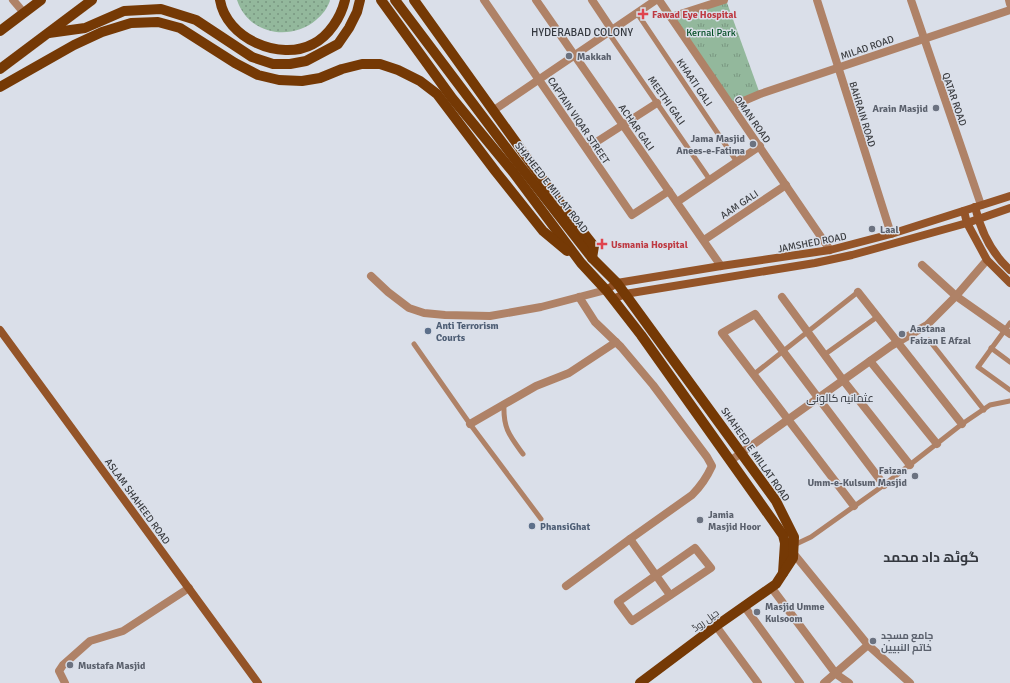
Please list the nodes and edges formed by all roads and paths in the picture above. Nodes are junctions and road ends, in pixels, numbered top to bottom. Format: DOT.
graph roads {
  1 [pos="13,0"];
  2 [pos="41,0"];
  3 [pos="92,0"];
  4 [pos="220,0"];
  5 [pos="345,0"];
  6 [pos="360,0"];
  7 [pos="381,0"];
  8 [pos="395,0"];
  9 [pos="414,0"];
  10 [pos="485,0"];
  11 [pos="536,0"];
  12 [pos="592,0"];
  13 [pos="658,0"];
  14 [pos="724,0"];
  15 [pos="817,0"];
  16 [pos="911,0"];
  17 [pos="1009,0"];
  18 [pos="1010,4"];
  19 [pos="1010,10"];
  20 [pos="24,13"];
  21 [pos="637,13"];
  22 [pos="671,18"];
  23 [pos="0,31"];
  24 [pos="610,31"];
  25 [pos="49,34"];
  26 [pos="924,38"];
  27 [pos="574,55"];
  28 [pos="838,67"];
  29 [pos="0,69"];
  30 [pos="539,79"];
  31 [pos="0,87"];
  32 [pos="657,104"];
  33 [pos="732,106"];
  34 [pos="494,110"];
  35 [pos="623,125"];
  36 [pos="760,146"];
  37 [pos="587,148"];
  38 [pos="737,162"];
  39 [pos="710,180"];
  40 [pos="786,185"];
  41 [pos="669,191"];
  42 [pos="1010,196"];
  43 [pos="677,202"];
  44 [pos="978,206"];
  45 [pos="1010,208"];
  46 [pos="964,211"];
  47 [pos="978,219"];
  48 [pos="967,223"];
  49 [pos="891,234"];
  50 [pos="704,240"];
  51 [pos="830,250"];
  52 [pos="592,258"];
  53 [pos="987,260"];
  54 [pos="581,263"];
  55 [pos="922,265"];
  56 [pos="721,266"];
  57 [pos="1010,270"];
  58 [pos="371,276"];
  59 [pos="1010,283"];
  60 [pos="612,286"];
  61 [pos="858,292"];
  62 [pos="625,294"];
  63 [pos="956,296"];
  64 [pos="579,297"];
  65 [pos="782,297"];
  66 [pos="613,299"];
  67 [pos="877,316"];
  68 [pos="1010,323"];
  69 [pos="0,330"];
  70 [pos="807,331"];
  71 [pos="1007,332"];
  72 [pos="929,340"];
  73 [pos="616,342"];
  74 [pos="897,342"];
  75 [pos="414,344"];
  76 [pos="991,348"];
  77 [pos="782,351"];
  78 [pos="824,355"];
  79 [pos="870,361"];
  80 [pos="1010,362"];
  81 [pos="753,375"];
  82 [pos="843,380"];
  83 [pos="1010,390"];
  84 [pos="817,398"];
  85 [pos="1010,401"];
  86 [pos="504,404"];
  87 [pos="984,410"];
  88 [pos="787,419"];
  89 [pos="470,424"];
  90 [pos="962,424"];
  91 [pos="938,444"];
  92 [pos="741,453"];
  93 [pos="523,454"];
  94 [pos="730,461"];
  95 [pos="910,465"];
  96 [pos="884,485"];
  97 [pos="854,506"];
  98 [pos="541,519"];
  99 [pos="630,539"];
  100 [pos="794,549"];
  101 [pos="656,574"];
  102 [pos="782,575"];
  103 [pos="566,586"];
  104 [pos="772,587"];
  105 [pos="189,588"];
  106 [pos="670,595"];
  107 [pos="744,606"];
  108 [pos="716,626"];
  109 [pos="868,645"];
  110 [pos="836,674"];
  111 [pos="65,683"];
  112 [pos="258,683"];
  113 [pos="640,683"];
  114 [pos="758,683"];
  115 [pos="800,683"];
  116 [pos="824,683"];
  117 [pos="849,683"];
  118 [pos="910,683"];
  1 -- 20 [label="street"];
  2 -- 20 [label="main road"];
  3 -- 25 [label="main road"];
  4 -- 5 [label="main road"];
  6 -- 25 [label="main road"];
  7 -- 54 [label="main road"];
  8 -- 52 [label="main road, SHAHEED E MILLAT ROAD"];
  9 -- 34 [label="main road"];
  10 -- 30 [label="street, CAPTAIN VIQAR STREET"];
  11 -- 27 [label="street, ACHAR GALI"];
  12 -- 24 [label="street, MEETHI GALI"];
  13 -- 21 [label="street"];
  13 -- 22 [label="street, OMAN ROAD"];
  14 -- 22 [label="street"];
  15 -- 28 [label="street, BAHRAIN ROAD"];
  16 -- 26 [label="street, QATAR ROAD"];
  17 -- 18 [label="street"];
  19 -- 26 [label="street, MILAD ROAD"];
  20 -- 23 [label="main road"];
  21 -- 24 [label="street"];
  21 -- 38 [label="lane, KHAATI GALI"];
  22 -- 33 [label="street, OMAN ROAD"];
  24 -- 27 [label="street"];
  24 -- 32 [label="lane, MEETHI GALI"];
  25 -- 29 [label="main road"];
  26 -- 28 [label="street, MILAD ROAD"];
  26 -- 44 [label="street, QATAR ROAD"];
  27 -- 30 [label="street"];
  27 -- 35 [label="street, ACHAR GALI"];
  28 -- 33 [label="street, MILAD ROAD"];
  28 -- 49 [label="street, BAHRAIN ROAD"];
  30 -- 34 [label="street"];
  30 -- 37 [label="street, CAPTAIN VIQAR STREET"];
  31 -- 54 [label="main road"];
  32 -- 35 [label="street"];
  32 -- 39 [label="lane, MEETHI GALI"];
  33 -- 36 [label="street, OMAN ROAD"];
  34 -- 52 [label="main road"];
  35 -- 37 [label="street"];
  35 -- 41 [label="street, ACHAR GALI"];
  36 -- 38 [label="street"];
  36 -- 40 [label="street, OMAN ROAD"];
  37 -- 41 [label="street, CAPTAIN VIQAR STREET"];
  38 -- 39 [label="street"];
  39 -- 43 [label="street"];
  40 -- 50 [label="street, AAM GALI"];
  40 -- 51 [label="street, OMAN ROAD"];
  41 -- 43 [label="street, ACHAR GALI"];
  42 -- 44 [label="main road, JAMSHED ROAD"];
  43 -- 50 [label="street, ACHAR GALI"];
  44 -- 46 [label="main road, JAMSHED ROAD"];
  44 -- 47 [label="main road"];
  45 -- 47 [label="main road, JAMSHED ROAD"];
  46 -- 48 [label="main road"];
  46 -- 49 [label="main road, JAMSHED ROAD"];
  47 -- 48 [label="main road, JAMSHED ROAD"];
  47 -- 57 [label="main road"];
  48 -- 53 [label="main road"];
  48 -- 62 [label="main road, JAMSHED ROAD"];
  49 -- 51 [label="main road, JAMSHED ROAD"];
  50 -- 56 [label="street, ACHAR GALI"];
  51 -- 56 [label="main road, JAMSHED ROAD"];
  52 -- 60 [label="main road, SHAHEED E MILLAT ROAD"];
  53 -- 59 [label="main road"];
  53 -- 63 [label="street"];
  54 -- 60 [label="main road"];
  55 -- 63 [label="street"];
  56 -- 60 [label="main road, JAMSHED ROAD"];
  58 -- 64 [label="street"];
  60 -- 62 [label="main road, SHAHEED E MILLAT ROAD"];
  60 -- 64 [label="street"];
  60 -- 66 [label="main road, SHAHEED E MILLAT ROAD"];
  61 -- 67 [label="street"];
  61 -- 70 [label="lane"];
  62 -- 66 [label="main road, JAMSHED ROAD"];
  62 -- 92 [label="main road, SHAHEED E MILLAT ROAD"];
  63 -- 71 [label="street"];
  63 -- 74 [label="street"];
  64 -- 73 [label="street"];
  65 -- 70 [label="street"];
  66 -- 94 [label="main road, SHAHEED E MILLAT ROAD"];
  67 -- 74 [label="street"];
  67 -- 78 [label="lane"];
  68 -- 71 [label="lane"];
  69 -- 105 [label="main road, ASLAM SHAHEED ROAD"];
  70 -- 77 [label="lane"];
  70 -- 78 [label="street"];
  71 -- 76 [label="lane"];
  72 -- 87 [label="lane"];
  73 -- 86 [label="street"];
  73 -- 99 [label="street"];
  74 -- 79 [label="street"];
  74 -- 90 [label="street"];
  75 -- 89 [label="lane"];
  76 -- 80 [label="lane"];
  76 -- 83 [label="lane"];
  77 -- 81 [label="lane"];
  77 -- 81 [label="street"];
  77 -- 84 [label="street"];
  78 -- 82 [label="street"];
  79 -- 82 [label="street"];
  79 -- 91 [label="street"];
  81 -- 88 [label="street"];
  82 -- 84 [label="street"];
  82 -- 95 [label="street"];
  84 -- 88 [label="street"];
  84 -- 96 [label="street"];
  85 -- 87 [label="lane"];
  86 -- 89 [label="street"];
  86 -- 93 [label="lane"];
  87 -- 90 [label="lane"];
  88 -- 92 [label="street"];
  88 -- 97 [label="street"];
  89 -- 98 [label="lane"];
  90 -- 91 [label="lane"];
  91 -- 95 [label="lane"];
  92 -- 94 [label="street"];
  92 -- 100 [label="main road, SHAHEED E MILLAT ROAD"];
  94 -- 102 [label="main road, SHAHEED E MILLAT ROAD"];
  95 -- 96 [label="lane"];
  96 -- 97 [label="lane"];
  97 -- 100 [label="lane"];
  99 -- 101 [label="street"];
  99 -- 103 [label="street"];
  100 -- 102 [label="main road"];
  100 -- 109 [label="street"];
  101 -- 106 [label="street"];
  101 -- 106 [label="street"];
  101 -- 106 [label="street"];
  102 -- 104 [label="main road, جیل روڈ"];
  104 -- 107 [label="main road, جیل روڈ"];
  104 -- 110 [label="street"];
  105 -- 111 [label="street"];
  105 -- 112 [label="main road, ASLAM SHAHEED ROAD"];
  107 -- 108 [label="main road, جیل روڈ"];
  107 -- 115 [label="street"];
  108 -- 113 [label="main road, جیل روڈ"];
  108 -- 114 [label="street"];
  109 -- 110 [label="street"];
  109 -- 118 [label="street"];
  110 -- 116 [label="street"];
  110 -- 117 [label="street"];
}
